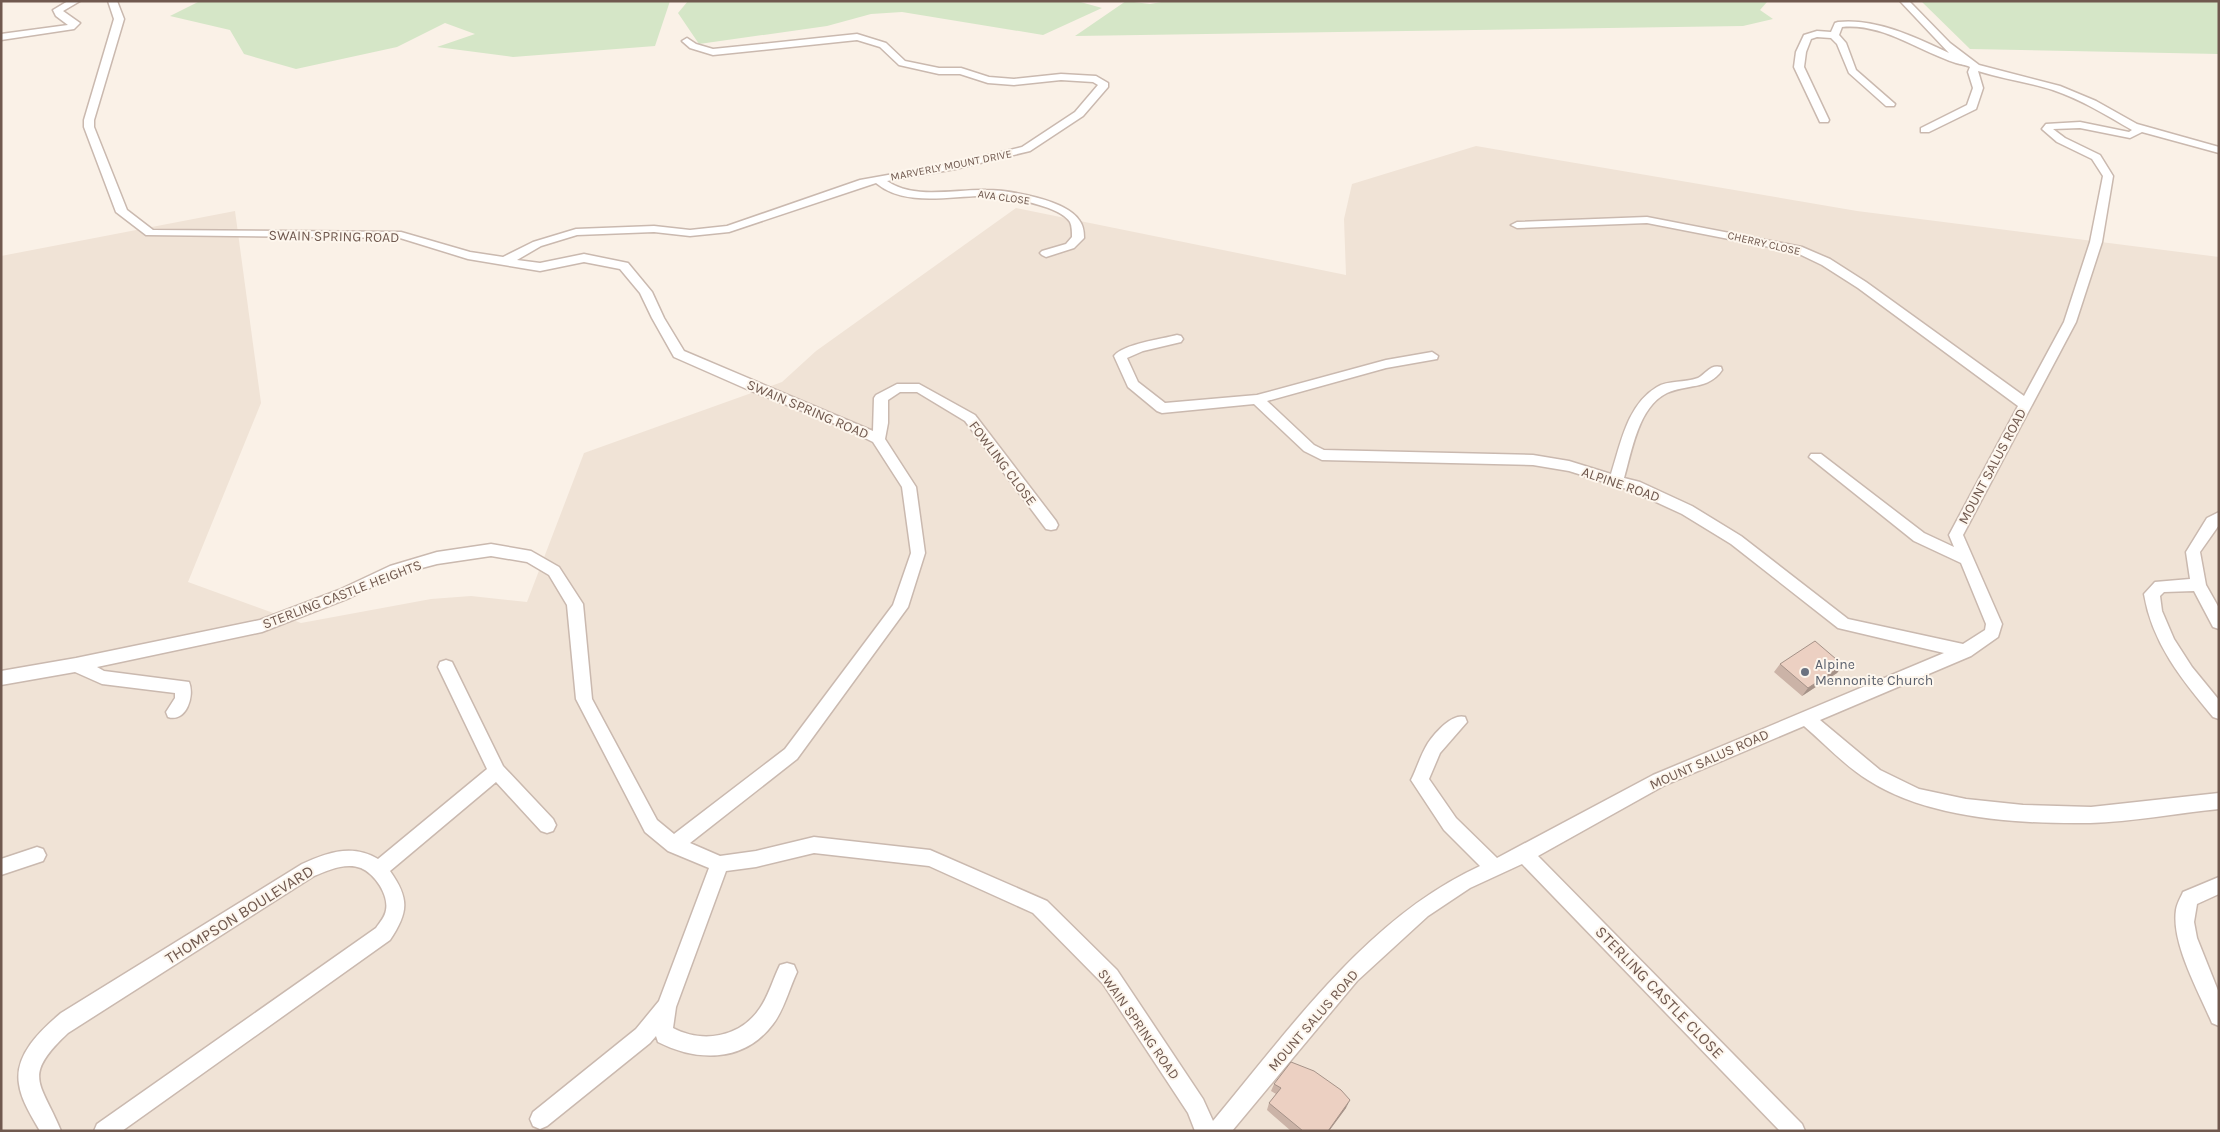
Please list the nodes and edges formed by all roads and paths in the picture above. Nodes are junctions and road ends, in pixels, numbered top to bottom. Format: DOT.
graph roads {
  1 [pos="76,1"];
  2 [pos="112,1"];
  3 [pos="1904,1"];
  4 [pos="1834,35"];
  5 [pos="1,37"];
  6 [pos="687,41"];
  7 [pos="1974,68"];
  8 [pos="1890,104"];
  9 [pos="1824,120"];
  10 [pos="2132,126"];
  11 [pos="1925,130"];
  12 [pos="2219,150"];
  13 [pos="878,179"];
  14 [pos="1517,225"];
  15 [pos="1046,253"];
  16 [pos="505,261"];
  17 [pos="1177,340"];
  18 [pos="1432,356"];
  19 [pos="1716,370"];
  20 [pos="1257,399"];
  21 [pos="2025,404"];
  22 [pos="878,439"];
  23 [pos="1816,457"];
  24 [pos="1616,481"];
  25 [pos="2219,517"];
  26 [pos="1051,526"];
  27 [pos="1966,559"];
  28 [pos="2198,585"];
  29 [pos="2219,623"];
  30 [pos="1965,651"];
  31 [pos="76,665"];
  32 [pos="446,667"];
  33 [pos="1,678"];
  34 [pos="174,712"];
  35 [pos="2219,712"];
  36 [pos="1805,717"];
  37 [pos="1459,722"];
  38 [pos="497,771"];
  39 [pos="2219,801"];
  40 [pos="547,825"];
  41 [pos="674,845"];
  42 [pos="37,854"];
  43 [pos="1524,854"];
  44 [pos="720,864"];
  45 [pos="1,867"];
  46 [pos="1494,868"];
  47 [pos="378,870"];
  48 [pos="2219,885"];
  49 [pos="787,972"];
  50 [pos="666,1007"];
  51 [pos="2219,1016"];
  52 [pos="540,1119"];
  53 [pos="51,1131"];
  54 [pos="104,1131"];
  55 [pos="1206,1131"];
  56 [pos="1218,1131"];
  57 [pos="1795,1131"];
  1 -- 5 [label="street"];
  2 -- 16 [label="street, SWAIN SPRING ROAD"];
  3 -- 7 [label="street"];
  4 -- 7 [label="street"];
  4 -- 8 [label="street"];
  4 -- 9 [label="street"];
  6 -- 13 [label="street, MARVERLY MOUNT DRIVE"];
  7 -- 10 [label="street"];
  7 -- 11 [label="street"];
  10 -- 12 [label="street"];
  10 -- 21 [label="street, MOUNT SALUS ROAD"];
  13 -- 15 [label="street, AVA CLOSE"];
  13 -- 16 [label="street, MARVERLY MOUNT DRIVE"];
  14 -- 21 [label="street, CHERRY CLOSE"];
  16 -- 22 [label="street, SWAIN SPRING ROAD"];
  17 -- 20 [label="street"];
  18 -- 20 [label="street"];
  19 -- 24 [label="street"];
  20 -- 24 [label="street, ALPINE ROAD"];
  21 -- 27 [label="street, MOUNT SALUS ROAD"];
  22 -- 26 [label="street, FOWLING CLOSE"];
  22 -- 41 [label="street, SWAIN SPRING ROAD"];
  23 -- 27 [label="street"];
  24 -- 30 [label="street, ALPINE ROAD"];
  25 -- 28 [label="street"];
  27 -- 30 [label="street, MOUNT SALUS ROAD"];
  28 -- 29 [label="street"];
  28 -- 35 [label="street"];
  30 -- 36 [label="street, MOUNT SALUS ROAD"];
  31 -- 33 [label="street, STERLING CASTLE HEIGHTS"];
  31 -- 34 [label="street"];
  31 -- 41 [label="street, STERLING CASTLE HEIGHTS"];
  32 -- 38 [label="street"];
  36 -- 39 [label="street"];
  36 -- 43 [label="street, MOUNT SALUS ROAD"];
  37 -- 46 [label="street"];
  38 -- 40 [label="street"];
  38 -- 47 [label="street"];
  41 -- 44 [label="street"];
  42 -- 45 [label="street"];
  43 -- 46 [label="street, MOUNT SALUS ROAD"];
  43 -- 57 [label="street, STERLING CASTLE CLOSE"];
  44 -- 50 [label="street"];
  44 -- 55 [label="street, SWAIN SPRING ROAD"];
  46 -- 56 [label="street, MOUNT SALUS ROAD"];
  47 -- 53 [label="street, THOMPSON BOULEVARD"];
  47 -- 54 [label="street, THOMPSON BOULEVARD"];
  48 -- 51 [label="street"];
  49 -- 50 [label="street"];
  50 -- 52 [label="street"];
}
